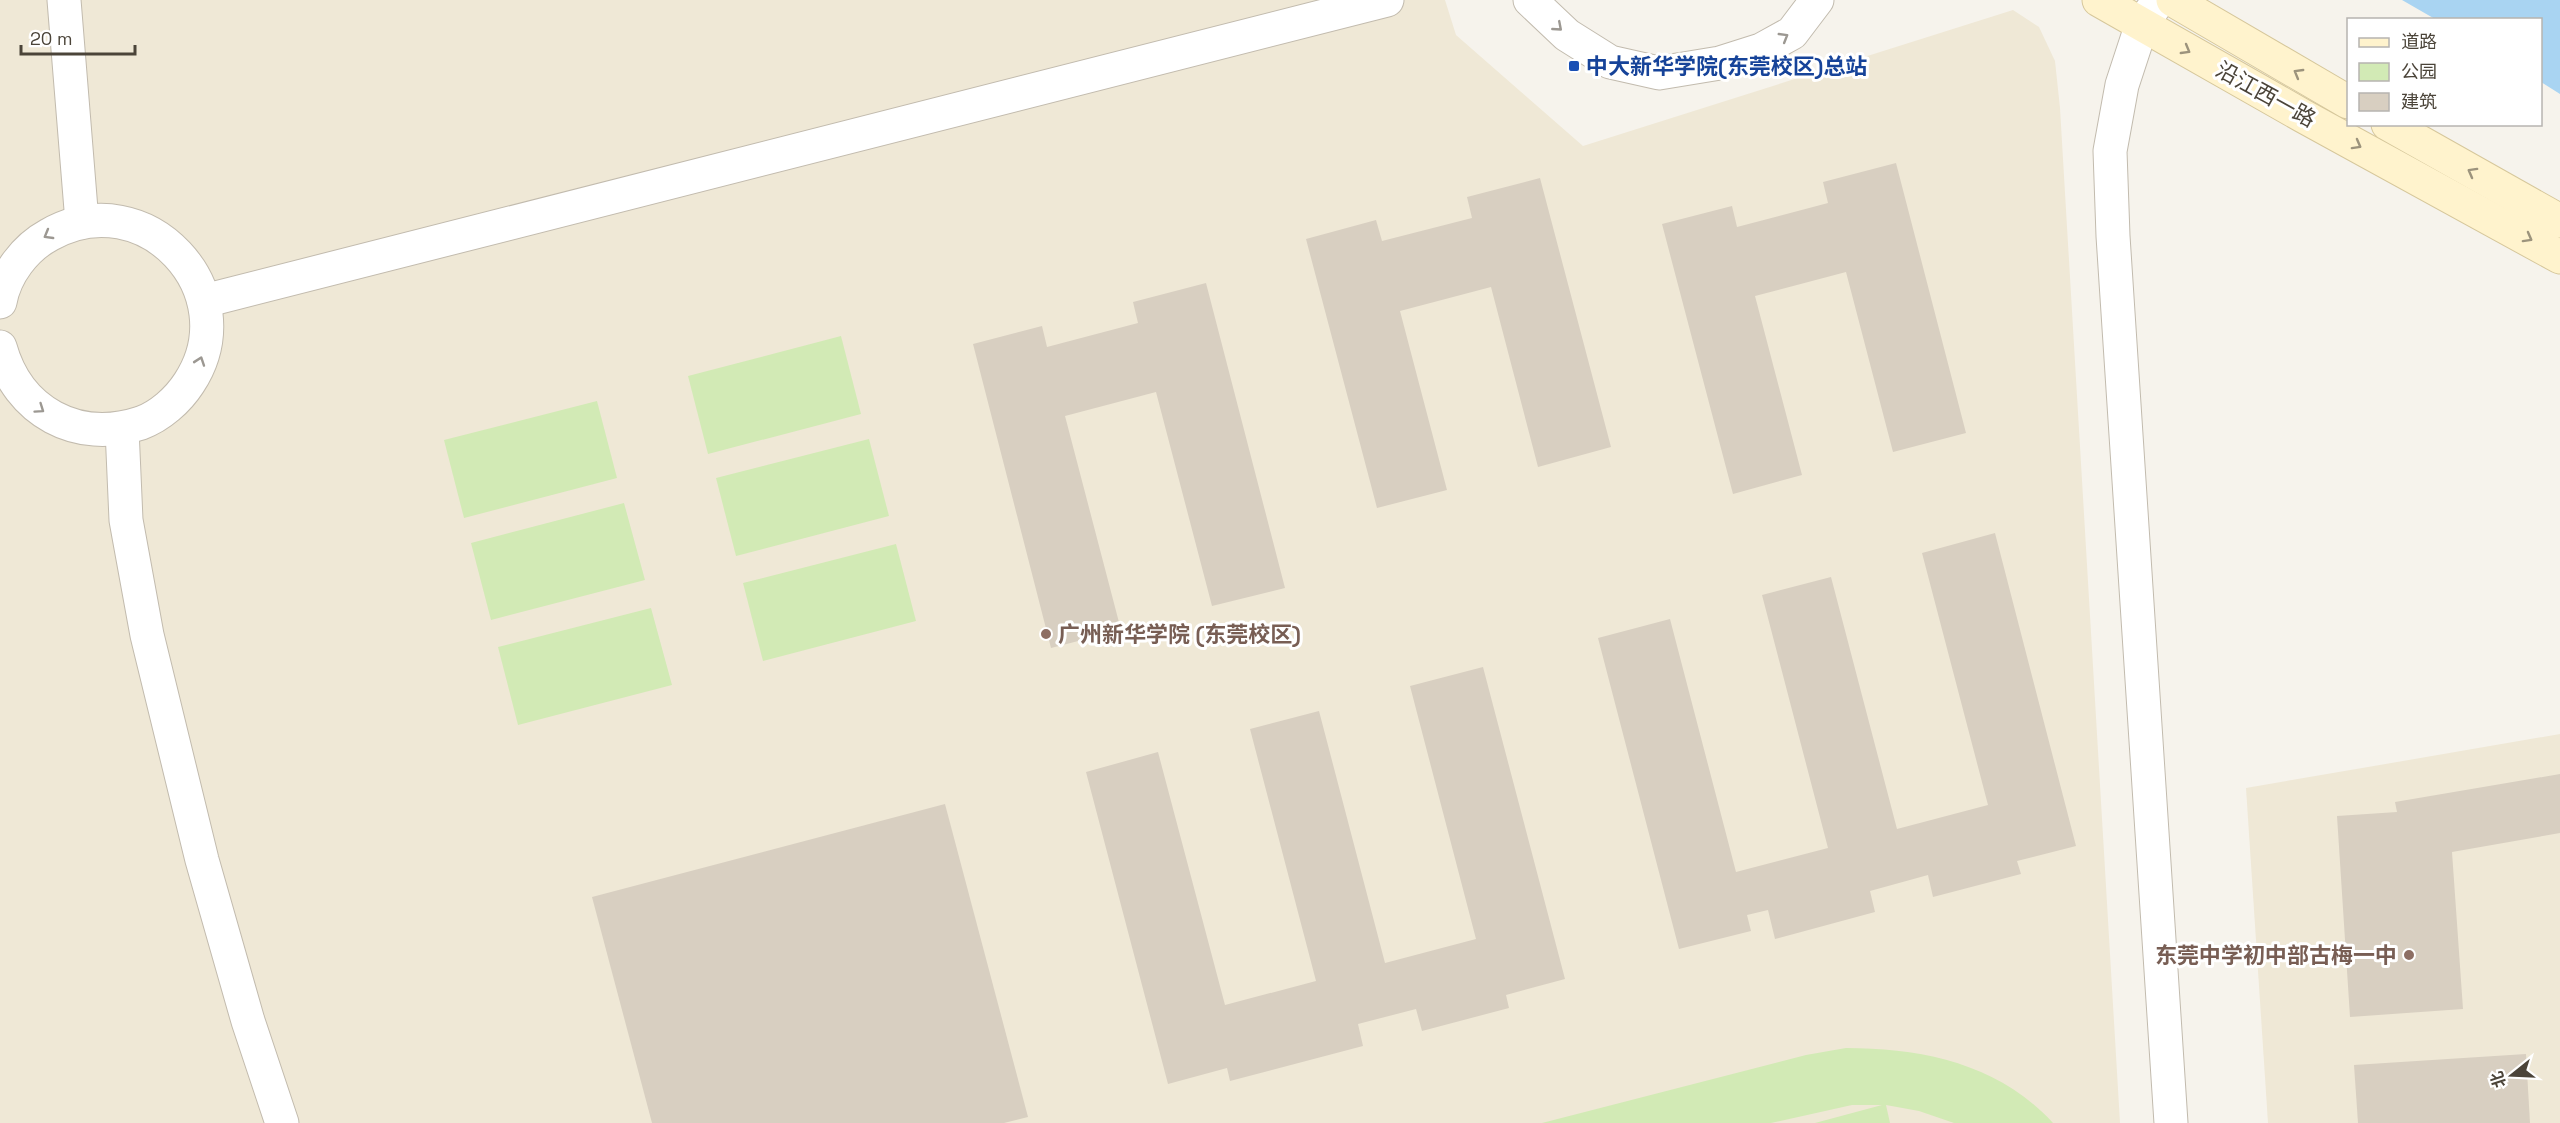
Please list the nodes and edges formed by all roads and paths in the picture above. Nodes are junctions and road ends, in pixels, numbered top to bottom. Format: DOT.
graph roads {
  1 [pos="64,0"];
  2 [pos="1387,0"];
  3 [pos="1530,0"];
  4 [pos="1817,0"];
  5 [pos="2099,0"];
  6 [pos="2174,0"];
  7 [pos="2150,12"];
  8 [pos="2347,101"];
  9 [pos="2392,126"];
  10 [pos="2560,221"];
  11 [pos="82,222"];
  12 [pos="2560,256"];
  13 [pos="204,301"];
  14 [pos="0,302"];
  15 [pos="0,347"];
  16 [pos="122,429"];
  17 [pos="282,1123"];
  18 [pos="2171,1123"];
  1 -- 11 [label="street"];
  2 -- 13 [label="street"];
  3 -- 4 [label="street, one-way"];
  5 -- 7 [label="street, 沿江西一路"];
  8 -- 6 [label="street, 沿江西一路, one-way"];
  7 -- 12 [label="street, 沿江西一路, one-way"];
  7 -- 18 [label="street"];
  10 -- 9 [label="street, one-way"];
  11 -- 13 [label="street"];
  11 -- 14 [label="street, one-way"];
  16 -- 13 [label="street, one-way"];
  15 -- 16 [label="street, one-way"];
  16 -- 17 [label="street"];
}
